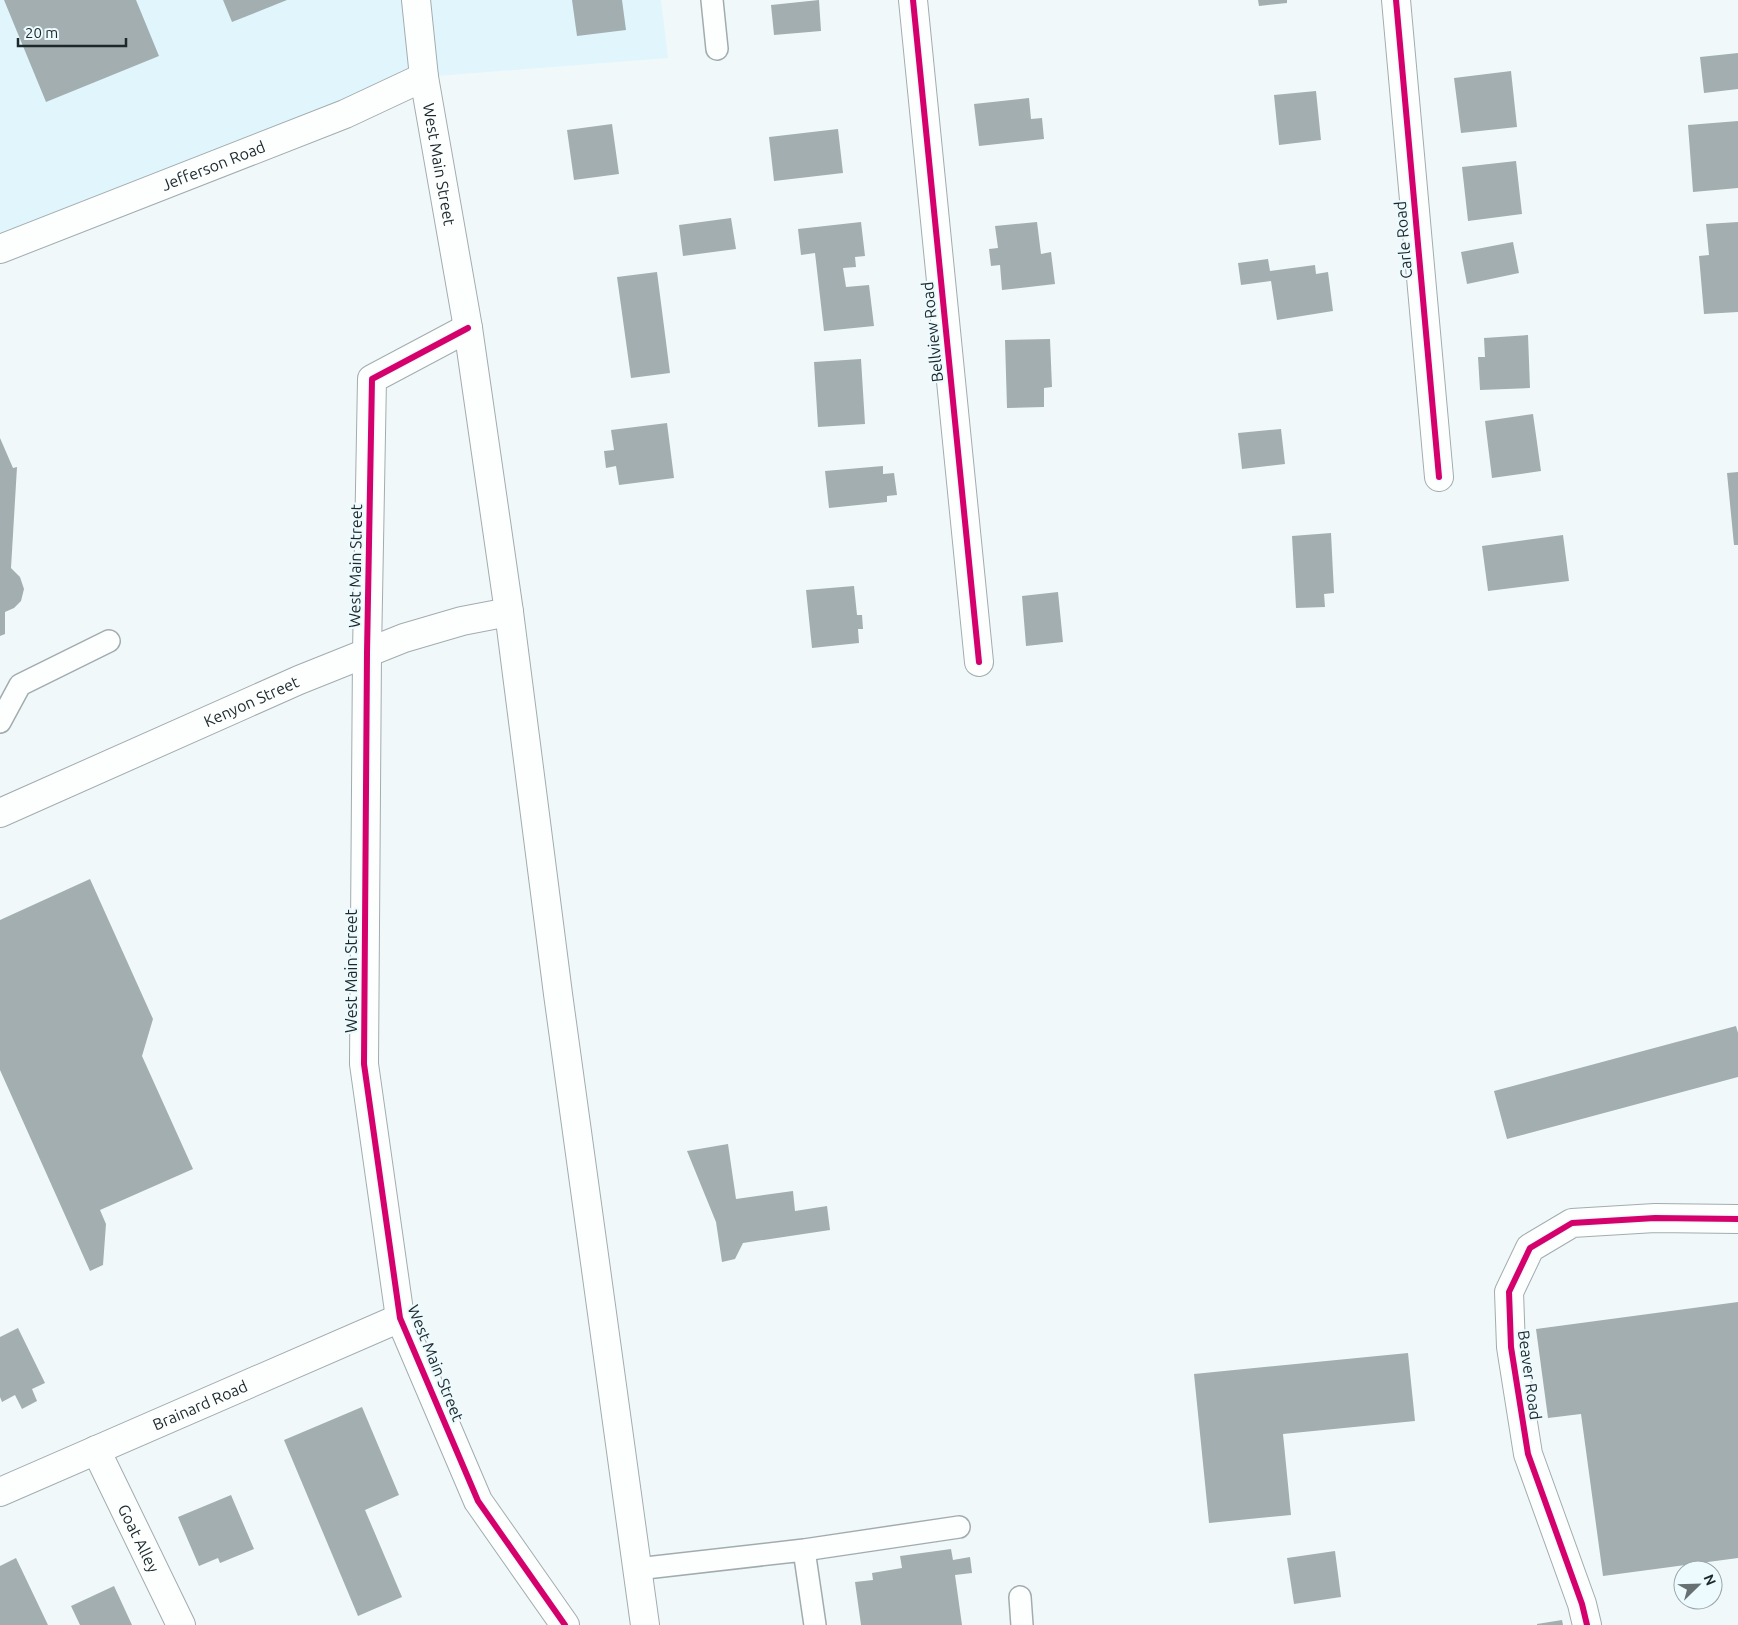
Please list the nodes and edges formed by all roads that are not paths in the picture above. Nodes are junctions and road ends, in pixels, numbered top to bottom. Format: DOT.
graph roads {
  1 [pos="416,0"];
  2 [pos="712,0"];
  3 [pos="913,0"];
  4 [pos="1396,0"];
  5 [pos="717,49"];
  6 [pos="424,77"];
  7 [pos="0,249"];
  8 [pos="468,328"];
  9 [pos="1439,477"];
  10 [pos="509,612"];
  11 [pos="109,641"];
  12 [pos="367,654"];
  13 [pos="979,662"];
  14 [pos="0,722"];
  15 [pos="0,813"];
  16 [pos="1738,1219"];
  17 [pos="400,1318"];
  18 [pos="96,1450"];
  19 [pos="0,1492"];
  20 [pos="959,1527"];
  21 [pos="804,1550"];
  22 [pos="637,1569"];
  23 [pos="1020,1597"];
  24 [pos="181,1625"];
  25 [pos="565,1625"];
  26 [pos="645,1625"];
  27 [pos="814,1625"];
  28 [pos="1022,1625"];
  29 [pos="1587,1625"];
  1 -- 6 [label="street, West Main Street"];
  2 -- 5 [label="lane"];
  3 -- 13 [label="street, Bellview Road"];
  4 -- 9 [label="street, Carle Road"];
  6 -- 7 [label="street, Jefferson Road"];
  6 -- 8 [label="street, West Main Street"];
  8 -- 10 [label="street, West Main Street"];
  8 -- 12 [label="street, West Main Street"];
  10 -- 12 [label="street, Kenyon Street"];
  10 -- 22 [label="street, West Main Street"];
  11 -- 14 [label="lane"];
  12 -- 15 [label="street, Kenyon Street"];
  12 -- 17 [label="street, West Main Street"];
  16 -- 29 [label="street, Beaver Road"];
  17 -- 18 [label="street, Brainard Road"];
  17 -- 25 [label="street, West Main Street"];
  18 -- 19 [label="street, Brainard Road"];
  18 -- 24 [label="street, Goat Alley"];
  20 -- 21 [label="lane"];
  21 -- 22 [label="lane"];
  21 -- 27 [label="lane"];
  22 -- 26 [label="street, West Main Street"];
  23 -- 28 [label="lane"];
}
